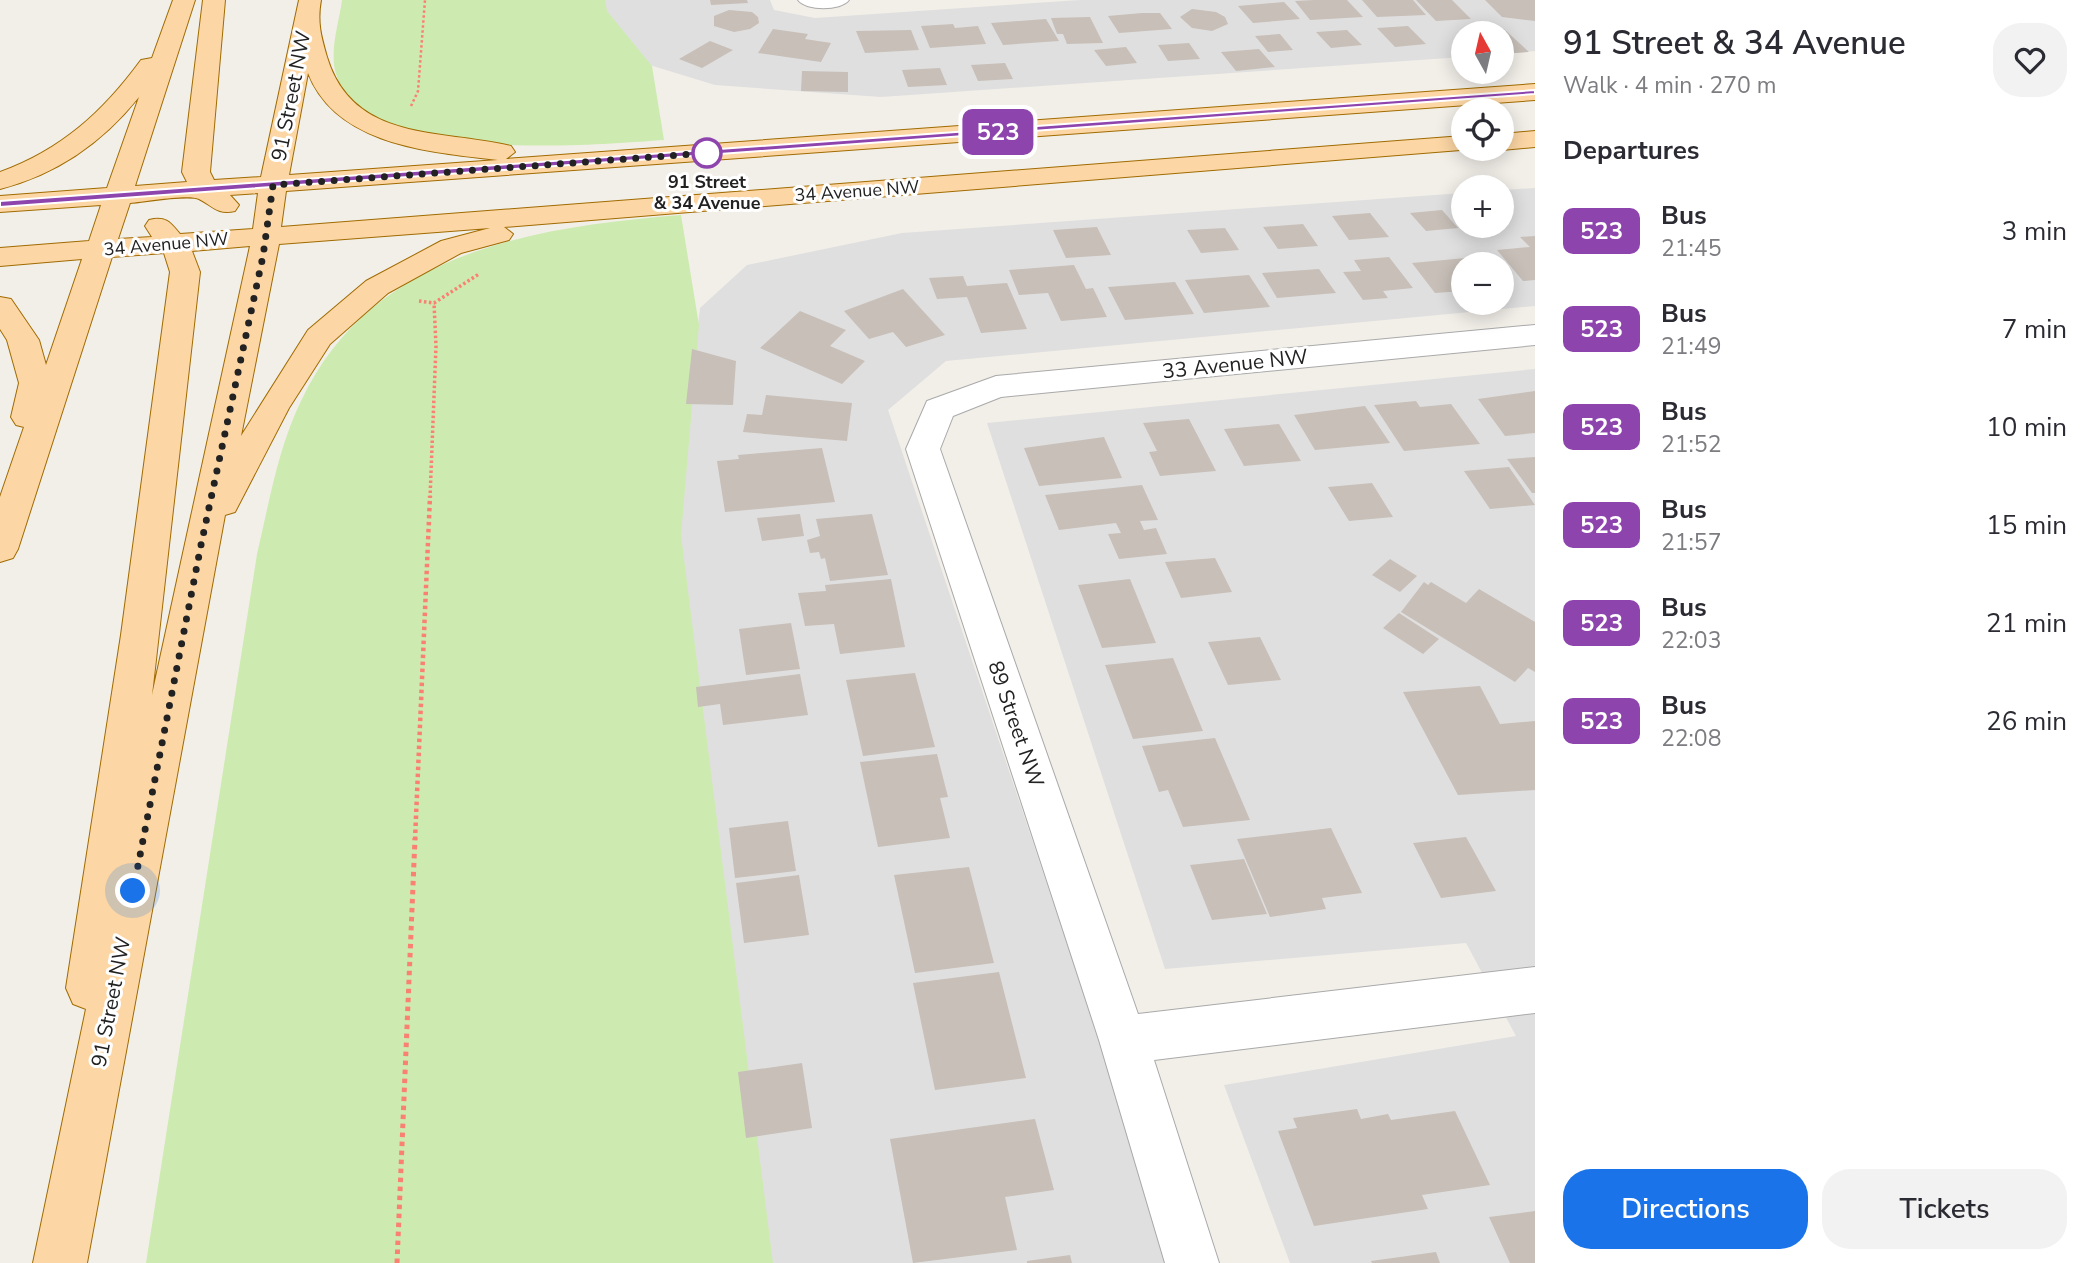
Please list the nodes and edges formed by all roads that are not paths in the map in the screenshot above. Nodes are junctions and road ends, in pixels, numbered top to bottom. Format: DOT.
graph roads {
  1 [pos="184,0"];
  2 [pos="214,0"];
  3 [pos="838,0"];
  4 [pos="810,1"];
  5 [pos="308,12"];
  6 [pos="174,29"];
  7 [pos="1535,92"];
  8 [pos="914,139"];
  9 [pos="1535,139"];
  10 [pos="1514,141"];
  11 [pos="1451,146"];
  12 [pos="0,181"];
  13 [pos="273,185"];
  14 [pos="213,196"];
  15 [pos="0,204"];
  16 [pos="645,207"];
  17 [pos="110,222"];
  18 [pos="258,223"];
  19 [pos="162,231"];
  20 [pos="0,232"];
  21 [pos="0,257"];
  22 [pos="0,306"];
  23 [pos="1535,335"];
  24 [pos="939,409"];
  25 [pos="2,544"];
  26 [pos="201,545"];
  27 [pos="1535,989"];
  28 [pos="1123,1040"];
  29 [pos="51,1263"];
  30 [pos="60,1263"];
  31 [pos="1192,1263"];
  1 -- 6 [label="main road"];
  2 -- 14 [label="main road"];
  3 -- 4 [label="street"];
  5 -- 8 [label="main road"];
  5 -- 13 [label="main road, 91 Street NW"];
  6 -- 12 [label="main road"];
  6 -- 17 [label="main road"];
  7 -- 8 [label="main road"];
  8 -- 13 [label="main road"];
  8 -- 18 [label="main road"];
  9 -- 10 [label="main road"];
  11 -- 16 [label="main road, 34 Avenue NW"];
  13 -- 14 [label="main road"];
  13 -- 18 [label="main road, 91 Street NW"];
  14 -- 17 [label="main road, 34 Avenue NW"];
  14 -- 18 [label="main road"];
  14 -- 19 [label="main road"];
  15 -- 17 [label="main road, 34 Avenue NW"];
  16 -- 18 [label="main road, 34 Avenue NW"];
  16 -- 26 [label="main road"];
  17 -- 19 [label="main road, 34 Avenue NW"];
  17 -- 19 [label="main road"];
  17 -- 20 [label="main road"];
  17 -- 21 [label="main road, 34 Avenue NW"];
  17 -- 25 [label="main road"];
  18 -- 19 [label="main road, 34 Avenue NW"];
  18 -- 26 [label="main road, 91 Street NW"];
  19 -- 29 [label="main road"];
  22 -- 25 [label="main road"];
  23 -- 24 [label="street, 33 Avenue NW"];
  24 -- 28 [label="street, 89 Street NW"];
  26 -- 30 [label="main road, 91 Street NW"];
  27 -- 28 [label="street"];
  28 -- 31 [label="street, 89 Street NW"];
}
